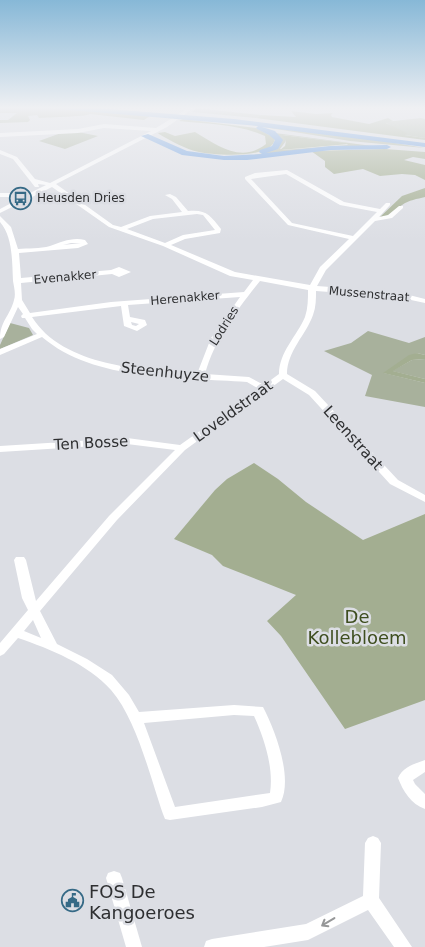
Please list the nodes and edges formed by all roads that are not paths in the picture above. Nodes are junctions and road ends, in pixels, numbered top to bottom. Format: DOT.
graph roads {
  1 [pos="15,151"];
  2 [pos="117,151"];
  3 [pos="184,151"];
  4 [pos="189,151"];
  5 [pos="264,151"];
  6 [pos="299,151"];
  7 [pos="0,152"];
  8 [pos="9,155"];
  9 [pos="34,181"];
  10 [pos="51,185"];
  11 [pos="42,189"];
  12 [pos="62,192"];
  13 [pos="0,194"];
  14 [pos="30,195"];
  15 [pos="168,195"];
  16 [pos="388,204"];
  17 [pos="401,207"];
  18 [pos="0,210"];
  19 [pos="382,212"];
  20 [pos="186,213"];
  21 [pos="375,219"];
  22 [pos="1,220"];
  23 [pos="120,230"];
  24 [pos="355,238"];
  25 [pos="165,245"];
  26 [pos="51,248"];
  27 [pos="15,251"];
  28 [pos="113,272"];
  29 [pos="257,280"];
  30 [pos="17,281"];
  31 [pos="312,288"];
  32 [pos="245,294"];
  33 [pos="18,300"];
  34 [pos="425,301"];
  35 [pos="124,303"];
  36 [pos="25,316"];
  37 [pos="4,319"];
  38 [pos="127,319"];
  39 [pos="41,335"];
  40 [pos="0,337"];
  41 [pos="0,353"];
  42 [pos="200,376"];
  43 [pos="279,377"];
  44 [pos="264,388"];
  45 [pos="182,448"];
  46 [pos="0,449"];
  47 [pos="425,499"];
  48 [pos="20,560"];
  49 [pos="34,609"];
  50 [pos="14,633"];
  51 [pos="52,647"];
  52 [pos="0,651"];
  53 [pos="135,718"];
  54 [pos="425,766"];
  55 [pos="425,804"];
  56 [pos="372,843"];
  57 [pos="114,878"];
  58 [pos="371,900"];
  59 [pos="134,947"];
  60 [pos="212,947"];
  61 [pos="404,947"];
  1 -- 8 [label="street"];
  2 -- 10 [label="street"];
  3 -- 6 [label="highway"];
  4 -- 5 [label="highway"];
  7 -- 8 [label="street"];
  8 -- 9 [label="street"];
  9 -- 10 [label="street"];
  9 -- 11 [label="street"];
  10 -- 11 [label="street"];
  10 -- 12 [label="street"];
  11 -- 12 [label="street"];
  11 -- 14 [label="street"];
  12 -- 23 [label="street"];
  13 -- 14 [label="street"];
  14 -- 18 [label="street"];
  15 -- 20 [label="street"];
  16 -- 19 [label="street"];
  17 -- 21 [label="street"];
  19 -- 21 [label="street"];
  19 -- 24 [label="street"];
  20 -- 23 [label="street"];
  20 -- 25 [label="street"];
  21 -- 24 [label="street"];
  22 -- 27 [label="street"];
  23 -- 25 [label="street"];
  24 -- 31 [label="street"];
  25 -- 29 [label="street"];
  26 -- 27 [label="street"];
  27 -- 30 [label="street"];
  28 -- 30 [label="street, Evenakker"];
  29 -- 31 [label="street"];
  29 -- 32 [label="street, Lodries"];
  30 -- 33 [label="street"];
  31 -- 34 [label="street, Mussenstraat"];
  31 -- 43 [label="street, Loveldstraat"];
  32 -- 35 [label="street, Herenakker"];
  32 -- 42 [label="street, Lodries"];
  33 -- 36 [label="street, Steenhuyze"];
  33 -- 37 [label="street"];
  35 -- 36 [label="street, Herenakker"];
  35 -- 38 [label="street"];
  36 -- 39 [label="street, Steenhuyze"];
  37 -- 40 [label="street"];
  39 -- 41 [label="street"];
  39 -- 42 [label="street, Steenhuyze"];
  42 -- 44 [label="street, Steenhuyze"];
  43 -- 44 [label="street, Loveldstraat"];
  43 -- 47 [label="street, Leenstraat"];
  44 -- 45 [label="street, Loveldstraat"];
  45 -- 46 [label="street, Ten Bosse"];
  45 -- 49 [label="street, Loveldstraat"];
  48 -- 49 [label="street"];
  49 -- 50 [label="street, Loveldstraat"];
  49 -- 51 [label="street"];
  50 -- 51 [label="street"];
  50 -- 52 [label="street, Loveldstraat"];
  51 -- 53 [label="street"];
  53 -- 53 [label="street"];
  54 -- 55 [label="street"];
  56 -- 58 [label="street"];
  57 -- 59 [label="street"];
  58 -- 60 [label="street, one-way"];
  58 -- 61 [label="street"];
}
